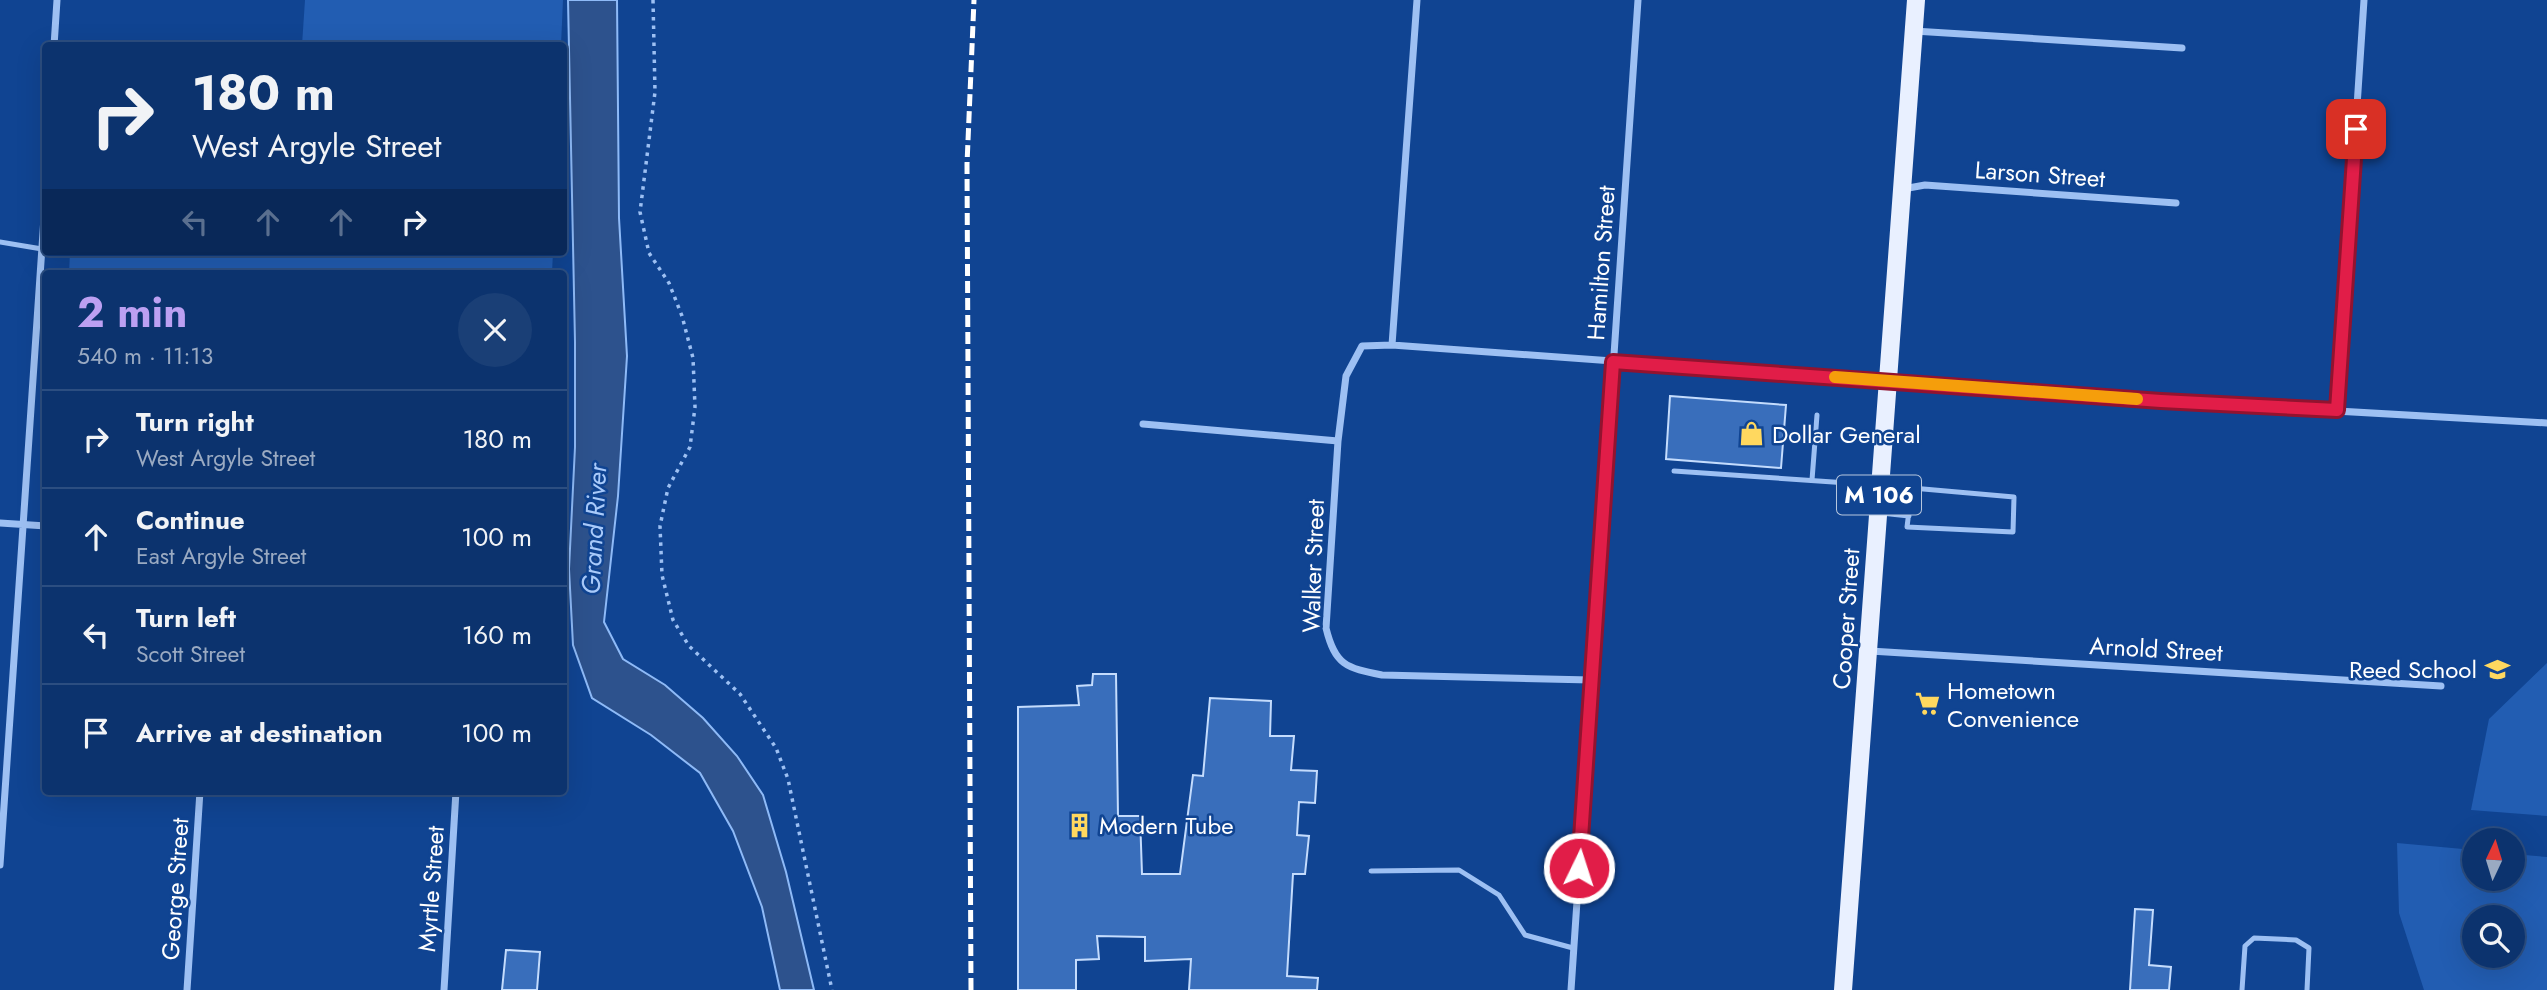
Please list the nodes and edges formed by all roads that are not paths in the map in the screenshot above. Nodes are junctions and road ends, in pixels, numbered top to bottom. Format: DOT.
graph roads {
  1 [pos="57,0"];
  2 [pos="1417,0"];
  3 [pos="1638,0"];
  4 [pos="1916,0"];
  5 [pos="2364,0"];
  6 [pos="1914,31"];
  7 [pos="54,42"];
  8 [pos="2182,48"];
  9 [pos="1902,189"];
  10 [pos="2176,203"];
  11 [pos="0,242"];
  12 [pos="42,249"];
  13 [pos="1392,345"];
  14 [pos="1613,362"];
  15 [pos="1886,380"];
  16 [pos="2337,410"];
  17 [pos="1817,415"];
  18 [pos="2547,422"];
  19 [pos="1143,425"];
  20 [pos="1338,441"];
  21 [pos="1674,471"];
  22 [pos="1812,480"];
  23 [pos="1880,486"];
  24 [pos="1878,513"];
  25 [pos="1909,516"];
  26 [pos="0,523"];
  27 [pos="22,525"];
  28 [pos="42,526"];
  29 [pos="1869,651"];
  30 [pos="1591,680"];
  31 [pos="2441,686"];
  32 [pos="201,795"];
  33 [pos="456,795"];
  34 [pos="0,865"];
  35 [pos="1371,871"];
  36 [pos="1573,948"];
  37 [pos="187,990"];
  38 [pos="444,990"];
  39 [pos="1571,990"];
  40 [pos="1843,990"];
  41 [pos="2242,990"];
  42 [pos="2307,990"];
  1 -- 7 [label="street"];
  2 -- 13 [label="street"];
  3 -- 14 [label="street, Hamilton Street"];
  4 -- 6 [label="main road, Cooper Street / M 106"];
  5 -- 16 [label="street"];
  6 -- 8 [label="street"];
  6 -- 9 [label="main road, Cooper Street / M 106"];
  9 -- 10 [label="street, Larson Street"];
  9 -- 15 [label="main road, Cooper Street / M 106"];
  11 -- 12 [label="lane"];
  12 -- 27 [label="street"];
  13 -- 14 [label="street"];
  13 -- 20 [label="street, Walker Street"];
  14 -- 15 [label="street"];
  14 -- 30 [label="street, Hamilton Street"];
  15 -- 16 [label="street"];
  15 -- 23 [label="main road, Cooper Street / M 106"];
  16 -- 18 [label="street"];
  17 -- 22 [label="lane"];
  19 -- 20 [label="street"];
  20 -- 30 [label="street, Walker Street"];
  21 -- 22 [label="lane"];
  22 -- 23 [label="lane"];
  23 -- 24 [label="main road, Cooper Street / M 106"];
  24 -- 25 [label="lane"];
  24 -- 29 [label="main road, Cooper Street / M 106"];
  25 -- 25 [label="lane"];
  26 -- 27 [label="street"];
  27 -- 28 [label="street"];
  27 -- 34 [label="street"];
  29 -- 31 [label="street, Arnold Street"];
  29 -- 40 [label="main road, Cooper Street / M 106"];
  30 -- 36 [label="street, Hamilton Street"];
  32 -- 37 [label="street, George Street"];
  33 -- 38 [label="street, Myrtle Street"];
  35 -- 36 [label="lane"];
  36 -- 39 [label="street, Hamilton Street"];
  41 -- 42 [label="lane"];
}
